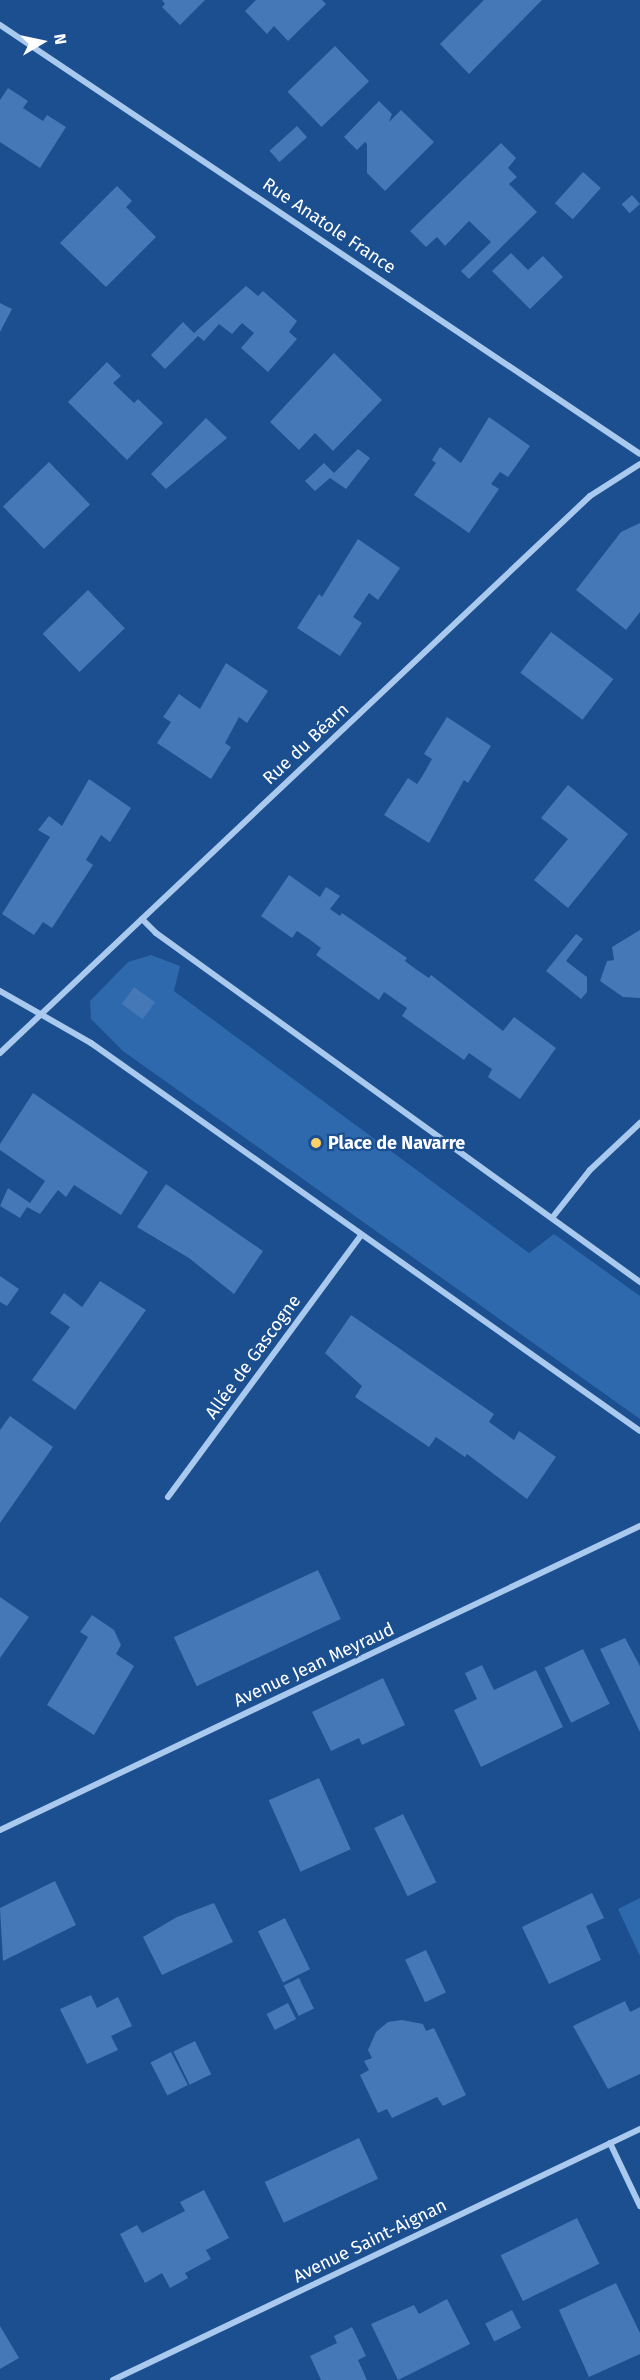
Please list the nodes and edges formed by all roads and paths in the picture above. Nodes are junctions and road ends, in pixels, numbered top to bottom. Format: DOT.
graph roads {
  1 [pos="0,25"];
  2 [pos="640,454"];
  3 [pos="640,464"];
  4 [pos="142,919"];
  5 [pos="0,991"];
  6 [pos="40,1016"];
  7 [pos="0,1053"];
  8 [pos="640,1123"];
  9 [pos="552,1218"];
  10 [pos="361,1235"];
  11 [pos="640,1282"];
  12 [pos="640,1431"];
  13 [pos="168,1497"];
  14 [pos="640,1526"];
  15 [pos="0,1830"];
  16 [pos="640,2129"];
  17 [pos="610,2143"];
  18 [pos="640,2206"];
  19 [pos="114,2380"];
  1 -- 2 [label="street, Rue Anatole France"];
  3 -- 4 [label="street, Rue du Béarn"];
  4 -- 6 [label="street, Rue du Béarn"];
  4 -- 9 [label="street"];
  5 -- 6 [label="street"];
  6 -- 7 [label="street, Rue du Béarn"];
  6 -- 10 [label="street"];
  8 -- 9 [label="street"];
  9 -- 11 [label="street"];
  10 -- 12 [label="street"];
  10 -- 13 [label="street, Allée de Gascogne"];
  14 -- 15 [label="street, Avenue Jean Meyraud"];
  16 -- 17 [label="street, Avenue Saint-Aignan"];
  17 -- 18 [label="street"];
  17 -- 19 [label="street, Avenue Saint-Aignan"];
}
